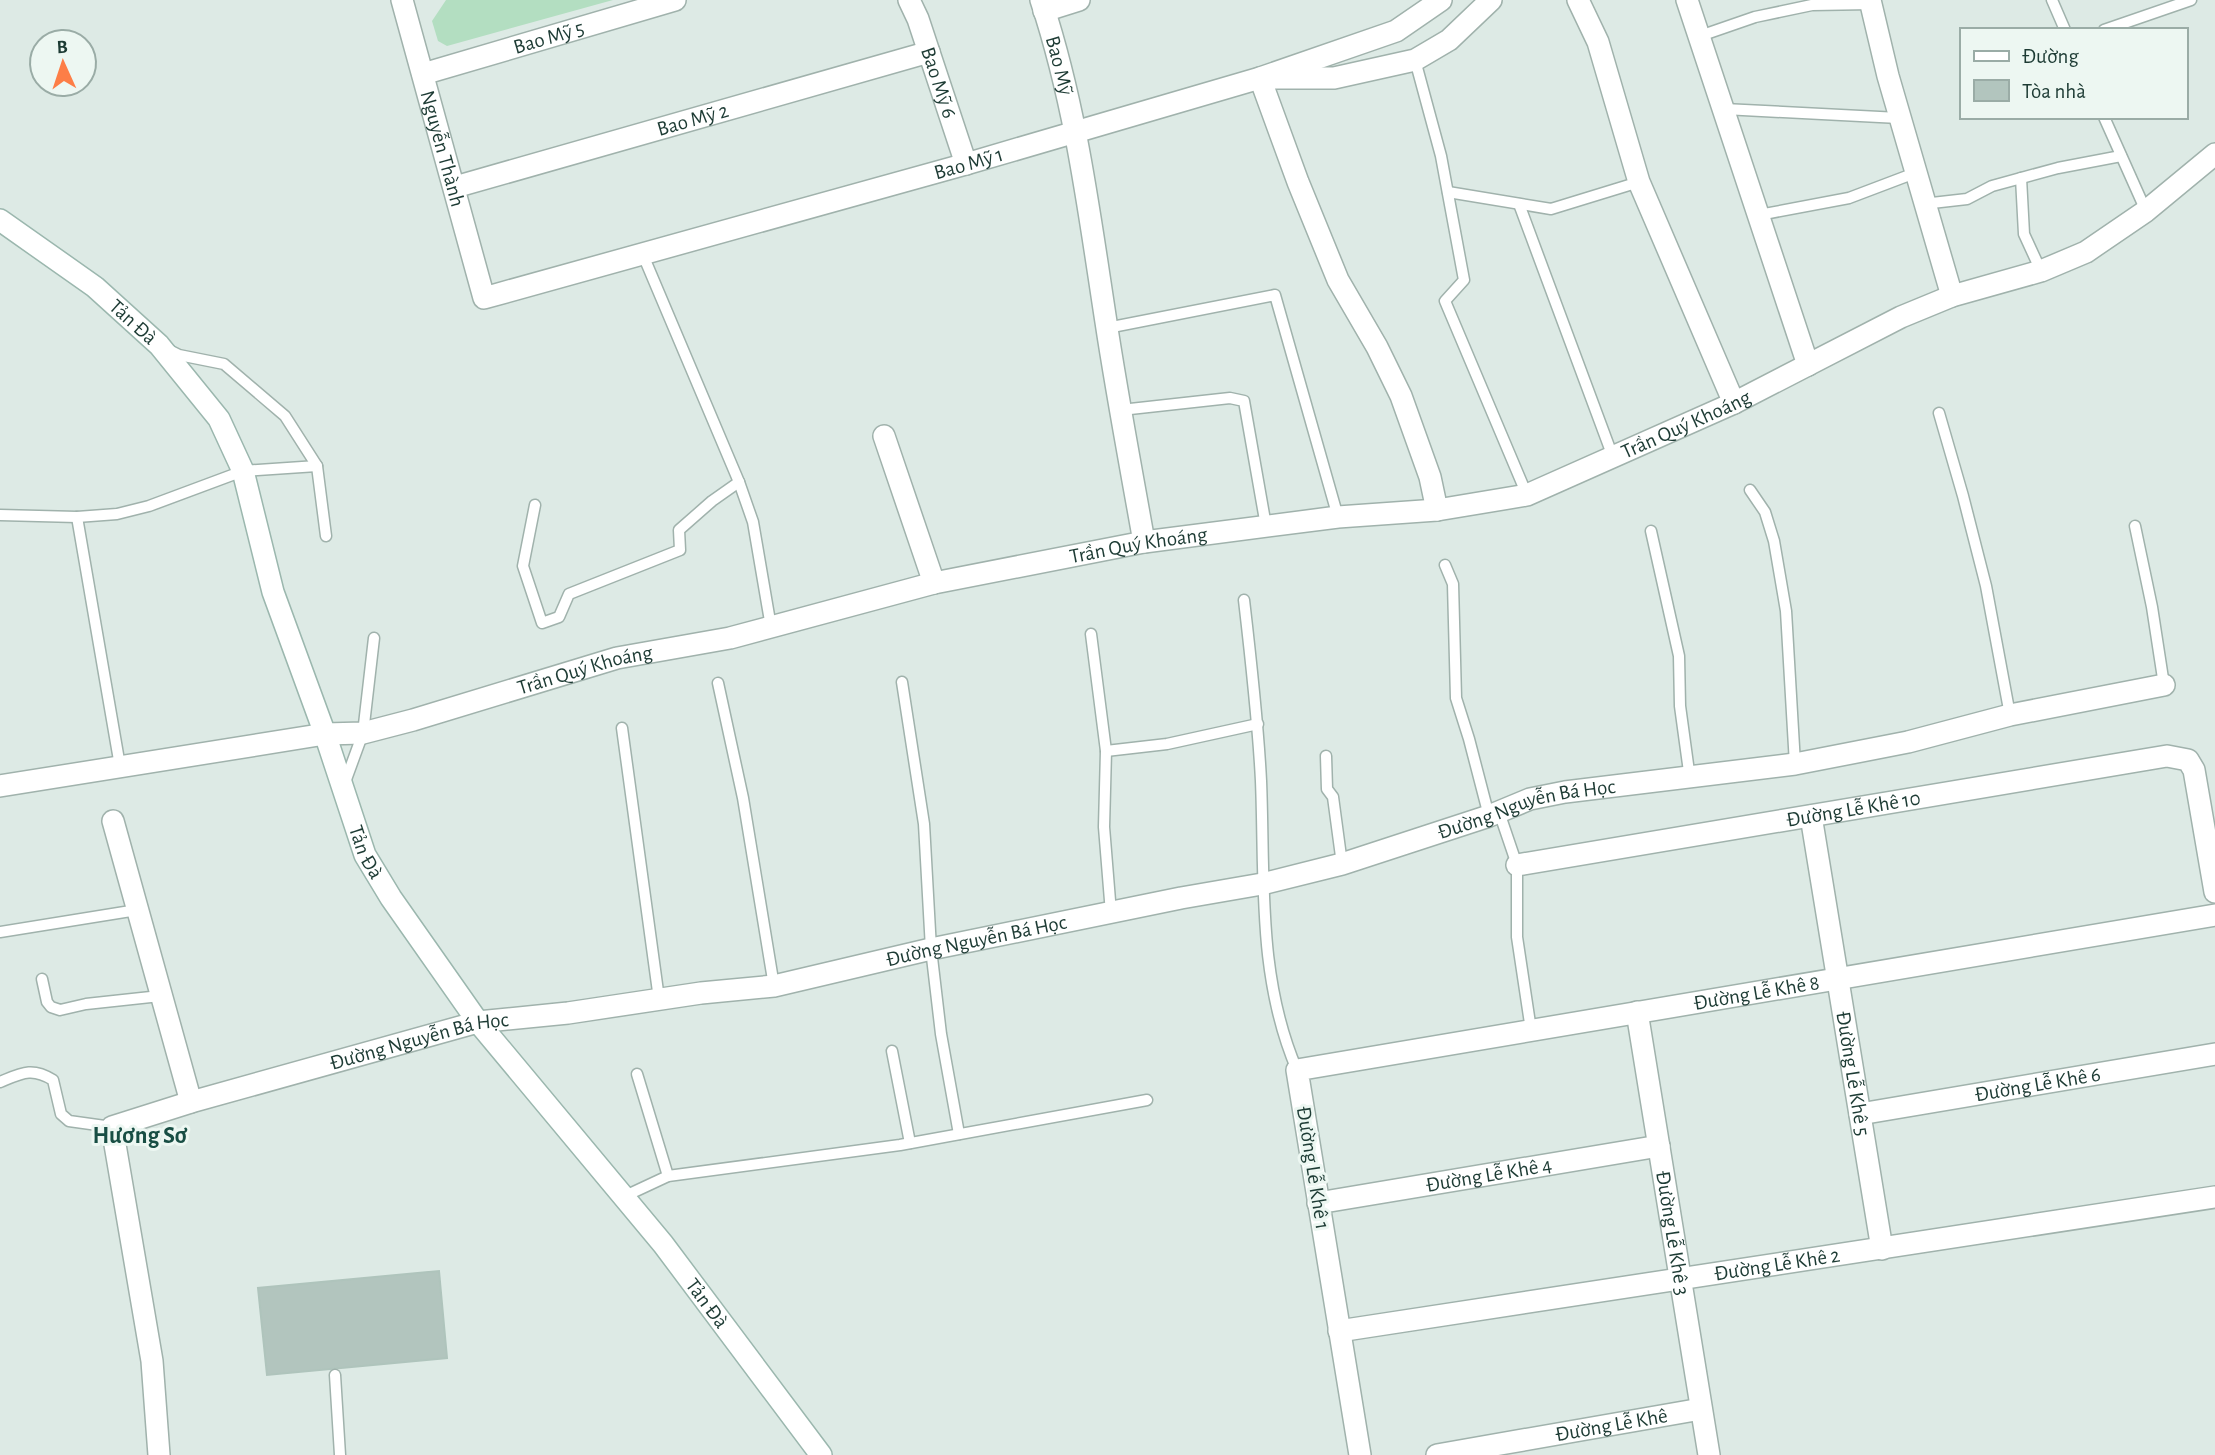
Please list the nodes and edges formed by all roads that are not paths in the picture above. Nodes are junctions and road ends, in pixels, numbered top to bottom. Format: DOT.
graph roads {
  1 [pos="675,0"];
  2 [pos="909,0"];
  3 [pos="1079,0"];
  4 [pos="1441,0"];
  5 [pos="1491,0"];
  6 [pos="1578,0"];
  7 [pos="1687,0"];
  8 [pos="2052,0"];
  9 [pos="2190,0"];
  10 [pos="1870,2"];
  11 [pos="1043,5"];
  12 [pos="410,6"];
  13 [pos="2064,28"];
  14 [pos="2110,28"];
  15 [pos="1700,36"];
  16 [pos="929,52"];
  17 [pos="1415,60"];
  18 [pos="424,74"];
  19 [pos="1260,78"];
  20 [pos="1724,109"];
  21 [pos="1899,118"];
  22 [pos="2105,119"];
  23 [pos="1077,132"];
  24 [pos="2215,154"];
  25 [pos="2121,156"];
  26 [pos="966,164"];
  27 [pos="1915,173"];
  28 [pos="2021,178"];
  29 [pos="1639,182"];
  30 [pos="454,187"];
  31 [pos="1448,192"];
  32 [pos="1519,204"];
  33 [pos="1923,204"];
  34 [pos="2146,211"];
  35 [pos="1759,215"];
  36 [pos="0,220"];
  37 [pos="643,255"];
  38 [pos="2041,271"];
  39 [pos="1952,296"];
  40 [pos="484,298"];
  41 [pos="1107,328"];
  42 [pos="159,345"];
  43 [pos="1808,365"];
  44 [pos="1734,403"];
  45 [pos="1121,410"];
  46 [pos="1939,413"];
  47 [pos="884,436"];
  48 [pos="1612,457"];
  49 [pos="317,466"];
  50 [pos="243,471"];
  51 [pos="739,482"];
  52 [pos="1750,490"];
  53 [pos="1527,495"];
  54 [pos="535,505"];
  55 [pos="1437,510"];
  56 [pos="0,515"];
  57 [pos="77,517"];
  58 [pos="1338,517"];
  59 [pos="1266,526"];
  60 [pos="2135,526"];
  61 [pos="1651,531"];
  62 [pos="326,536"];
  63 [pos="1144,542"];
  64 [pos="1445,565"];
  65 [pos="934,583"];
  66 [pos="1244,600"];
  67 [pos="771,627"];
  68 [pos="1091,634"];
  69 [pos="374,638"];
  70 [pos="902,682"];
  71 [pos="718,683"];
  72 [pos="2164,685"];
  73 [pos="2010,715"];
  74 [pos="1258,724"];
  75 [pos="622,728"];
  76 [pos="363,733"];
  77 [pos="325,734"];
  78 [pos="1106,751"];
  79 [pos="1326,756"];
  80 [pos="1796,764"];
  81 [pos="120,766"];
  82 [pos="1690,779"];
  83 [pos="0,786"];
  84 [pos="343,788"];
  85 [pos="1494,814"];
  86 [pos="1811,816"];
  87 [pos="113,821"];
  88 [pos="1342,864"];
  89 [pos="1517,865"];
  90 [pos="1262,884"];
  91 [pos="2215,892"];
  92 [pos="137,910"];
  93 [pos="1111,913"];
  94 [pos="2215,915"];
  95 [pos="0,932"];
  96 [pos="931,949"];
  97 [pos="1838,978"];
  98 [pos="43,979"];
  99 [pos="774,986"];
  100 [pos="160,996"];
  101 [pos="659,999"];
  102 [pos="1637,1012"];
  103 [pos="478,1022"];
  104 [pos="1531,1030"];
  105 [pos="892,1051"];
  106 [pos="2215,1054"];
  107 [pos="1297,1070"];
  108 [pos="637,1074"];
  109 [pos="0,1082"];
  110 [pos="1147,1100"];
  111 [pos="191,1102"];
  112 [pos="1860,1114"];
  113 [pos="112,1127"];
  114 [pos="959,1134"];
  115 [pos="910,1143"];
  116 [pos="1658,1146"];
  117 [pos="668,1176"];
  118 [pos="622,1197"];
  119 [pos="2215,1197"];
  120 [pos="1318,1203"];
  121 [pos="1882,1249"];
  122 [pos="1680,1278"];
  123 [pos="1339,1331"];
  124 [pos="335,1375"];
  125 [pos="1701,1409"];
  126 [pos="159,1455"];
  127 [pos="340,1455"];
  128 [pos="821,1455"];
  129 [pos="1360,1455"];
  130 [pos="1437,1455"];
  131 [pos="1709,1455"];
  1 -- 18 [label="street, Bao Mỹ 5"];
  2 -- 16 [label="street, Bao Mỹ 6"];
  3 -- 11 [label="street"];
  4 -- 19 [label="street, Bao Mỹ 1"];
  5 -- 17 [label="street"];
  6 -- 29 [label="street"];
  7 -- 15 [label="street"];
  8 -- 13 [label="lane"];
  9 -- 14 [label="lane"];
  10 -- 15 [label="lane"];
  10 -- 21 [label="street"];
  11 -- 23 [label="street, Bao Mỹ"];
  12 -- 18 [label="street, Nguyễn Thành"];
  15 -- 20 [label="street"];
  16 -- 26 [label="street, Bao Mỹ 6"];
  16 -- 30 [label="street, Bao Mỹ 2"];
  17 -- 19 [label="street"];
  17 -- 31 [label="lane"];
  18 -- 30 [label="street, Nguyễn Thành"];
  19 -- 23 [label="street, Bao Mỹ 1"];
  19 -- 55 [label="street"];
  20 -- 21 [label="lane"];
  20 -- 35 [label="street"];
  21 -- 27 [label="street"];
  22 -- 25 [label="lane"];
  23 -- 26 [label="street, Bao Mỹ 1"];
  23 -- 41 [label="street, Bao Mỹ"];
  24 -- 34 [label="street, Trần Quý Khoáng"];
  25 -- 28 [label="lane"];
  25 -- 34 [label="lane"];
  26 -- 37 [label="street, Bao Mỹ 1"];
  27 -- 33 [label="street"];
  27 -- 35 [label="lane"];
  28 -- 33 [label="lane"];
  28 -- 38 [label="lane"];
  29 -- 32 [label="lane"];
  29 -- 44 [label="street"];
  30 -- 40 [label="street, Nguyễn Thành"];
  31 -- 32 [label="lane"];
  31 -- 53 [label="lane"];
  32 -- 48 [label="lane"];
  33 -- 39 [label="street"];
  34 -- 38 [label="street, Trần Quý Khoáng"];
  35 -- 43 [label="street"];
  36 -- 42 [label="street, Tản Đà"];
  37 -- 40 [label="street, Bao Mỹ 1"];
  37 -- 51 [label="lane"];
  38 -- 39 [label="street, Trần Quý Khoáng"];
  39 -- 43 [label="street, Trần Quý Khoáng"];
  41 -- 45 [label="street, Bao Mỹ"];
  41 -- 58 [label="lane"];
  42 -- 49 [label="lane"];
  42 -- 50 [label="street, Tản Đà"];
  43 -- 44 [label="street, Trần Quý Khoáng"];
  44 -- 48 [label="street, Trần Quý Khoáng"];
  45 -- 59 [label="lane"];
  45 -- 63 [label="street, Bao Mỹ"];
  46 -- 73 [label="lane"];
  47 -- 65 [label="street"];
  48 -- 53 [label="street, Trần Quý Khoáng"];
  49 -- 50 [label="lane"];
  49 -- 62 [label="lane"];
  50 -- 57 [label="lane"];
  50 -- 77 [label="street, Tản Đà"];
  51 -- 54 [label="lane"];
  51 -- 67 [label="lane"];
  52 -- 80 [label="lane"];
  53 -- 55 [label="street, Trần Quý Khoáng"];
  55 -- 58 [label="street, Trần Quý Khoáng"];
  56 -- 57 [label="lane"];
  57 -- 81 [label="lane"];
  58 -- 59 [label="street, Trần Quý Khoáng"];
  59 -- 63 [label="street, Trần Quý Khoáng"];
  60 -- 72 [label="lane"];
  61 -- 82 [label="lane"];
  63 -- 65 [label="street, Trần Quý Khoáng"];
  64 -- 85 [label="lane"];
  65 -- 67 [label="street, Trần Quý Khoáng"];
  66 -- 74 [label="lane, Đường Lễ Khê 1"];
  67 -- 76 [label="street, Trần Quý Khoáng"];
  68 -- 78 [label="lane"];
  69 -- 76 [label="lane"];
  70 -- 96 [label="lane"];
  71 -- 99 [label="lane"];
  72 -- 73 [label="street, Đường Nguyễn Bá Học"];
  73 -- 80 [label="street, Đường Nguyễn Bá Học"];
  74 -- 78 [label="lane"];
  74 -- 90 [label="lane, Đường Lễ Khê 1"];
  75 -- 101 [label="lane"];
  76 -- 77 [label="street, Trần Quý Khoáng"];
  76 -- 84 [label="lane"];
  77 -- 81 [label="street, Trần Quý Khoáng"];
  77 -- 84 [label="street, Tản Đà"];
  78 -- 93 [label="lane"];
  79 -- 88 [label="lane"];
  80 -- 82 [label="street, Đường Nguyễn Bá Học"];
  81 -- 83 [label="street, Trần Quý Khoáng"];
  82 -- 85 [label="street, Đường Nguyễn Bá Học"];
  84 -- 103 [label="street, Tản Đà"];
  85 -- 88 [label="street, Đường Nguyễn Bá Học"];
  85 -- 89 [label="lane"];
  86 -- 89 [label="street, Đường Lễ Khê 10"];
  86 -- 91 [label="street, Đường Lễ Khê 10"];
  86 -- 97 [label="street, Đường Lễ Khê 5"];
  87 -- 92 [label="street"];
  88 -- 90 [label="street, Đường Nguyễn Bá Học"];
  89 -- 104 [label="lane"];
  90 -- 93 [label="street, Đường Nguyễn Bá Học"];
  90 -- 107 [label="lane, Đường Lễ Khê 1"];
  92 -- 95 [label="lane"];
  92 -- 100 [label="street"];
  93 -- 96 [label="street, Đường Nguyễn Bá Học"];
  94 -- 97 [label="street, Đường Lễ Khê 8"];
  96 -- 99 [label="street, Đường Nguyễn Bá Học"];
  96 -- 114 [label="lane"];
  97 -- 102 [label="street, Đường Lễ Khê 8"];
  97 -- 112 [label="street, Đường Lễ Khê 5"];
  98 -- 100 [label="lane"];
  99 -- 101 [label="street, Đường Nguyễn Bá Học"];
  100 -- 111 [label="street"];
  101 -- 103 [label="street, Đường Nguyễn Bá Học"];
  102 -- 104 [label="street, Đường Lễ Khê 8"];
  102 -- 116 [label="street, Đường Lễ Khê 3"];
  103 -- 111 [label="street, Đường Nguyễn Bá Học"];
  103 -- 118 [label="street, Tản Đà"];
  104 -- 107 [label="street, Đường Lễ Khê 8"];
  105 -- 115 [label="lane"];
  106 -- 112 [label="street, Đường Lễ Khê 6"];
  107 -- 120 [label="street, Đường Lễ Khê 1"];
  108 -- 117 [label="lane"];
  109 -- 113 [label="lane"];
  110 -- 114 [label="lane"];
  111 -- 113 [label="street, Đường Nguyễn Bá Học"];
  112 -- 121 [label="street, Đường Lễ Khê 5"];
  113 -- 126 [label="street"];
  114 -- 115 [label="lane"];
  115 -- 117 [label="lane"];
  116 -- 120 [label="street, Đường Lễ Khê 4"];
  116 -- 122 [label="street, Đường Lễ Khê 3"];
  117 -- 118 [label="lane"];
  118 -- 128 [label="street, Tản Đà"];
  119 -- 121 [label="street, Đường Lễ Khê 2"];
  120 -- 123 [label="street, Đường Lễ Khê 1"];
  121 -- 122 [label="street, Đường Lễ Khê 2"];
  122 -- 123 [label="street, Đường Lễ Khê 2"];
  122 -- 125 [label="street, Đường Lễ Khê 3"];
  123 -- 129 [label="street, Đường Lễ Khê 1"];
  124 -- 127 [label="lane"];
  125 -- 130 [label="street, Đường Lễ Khê"];
  125 -- 131 [label="street, Đường Lễ Khê 3"];
}
